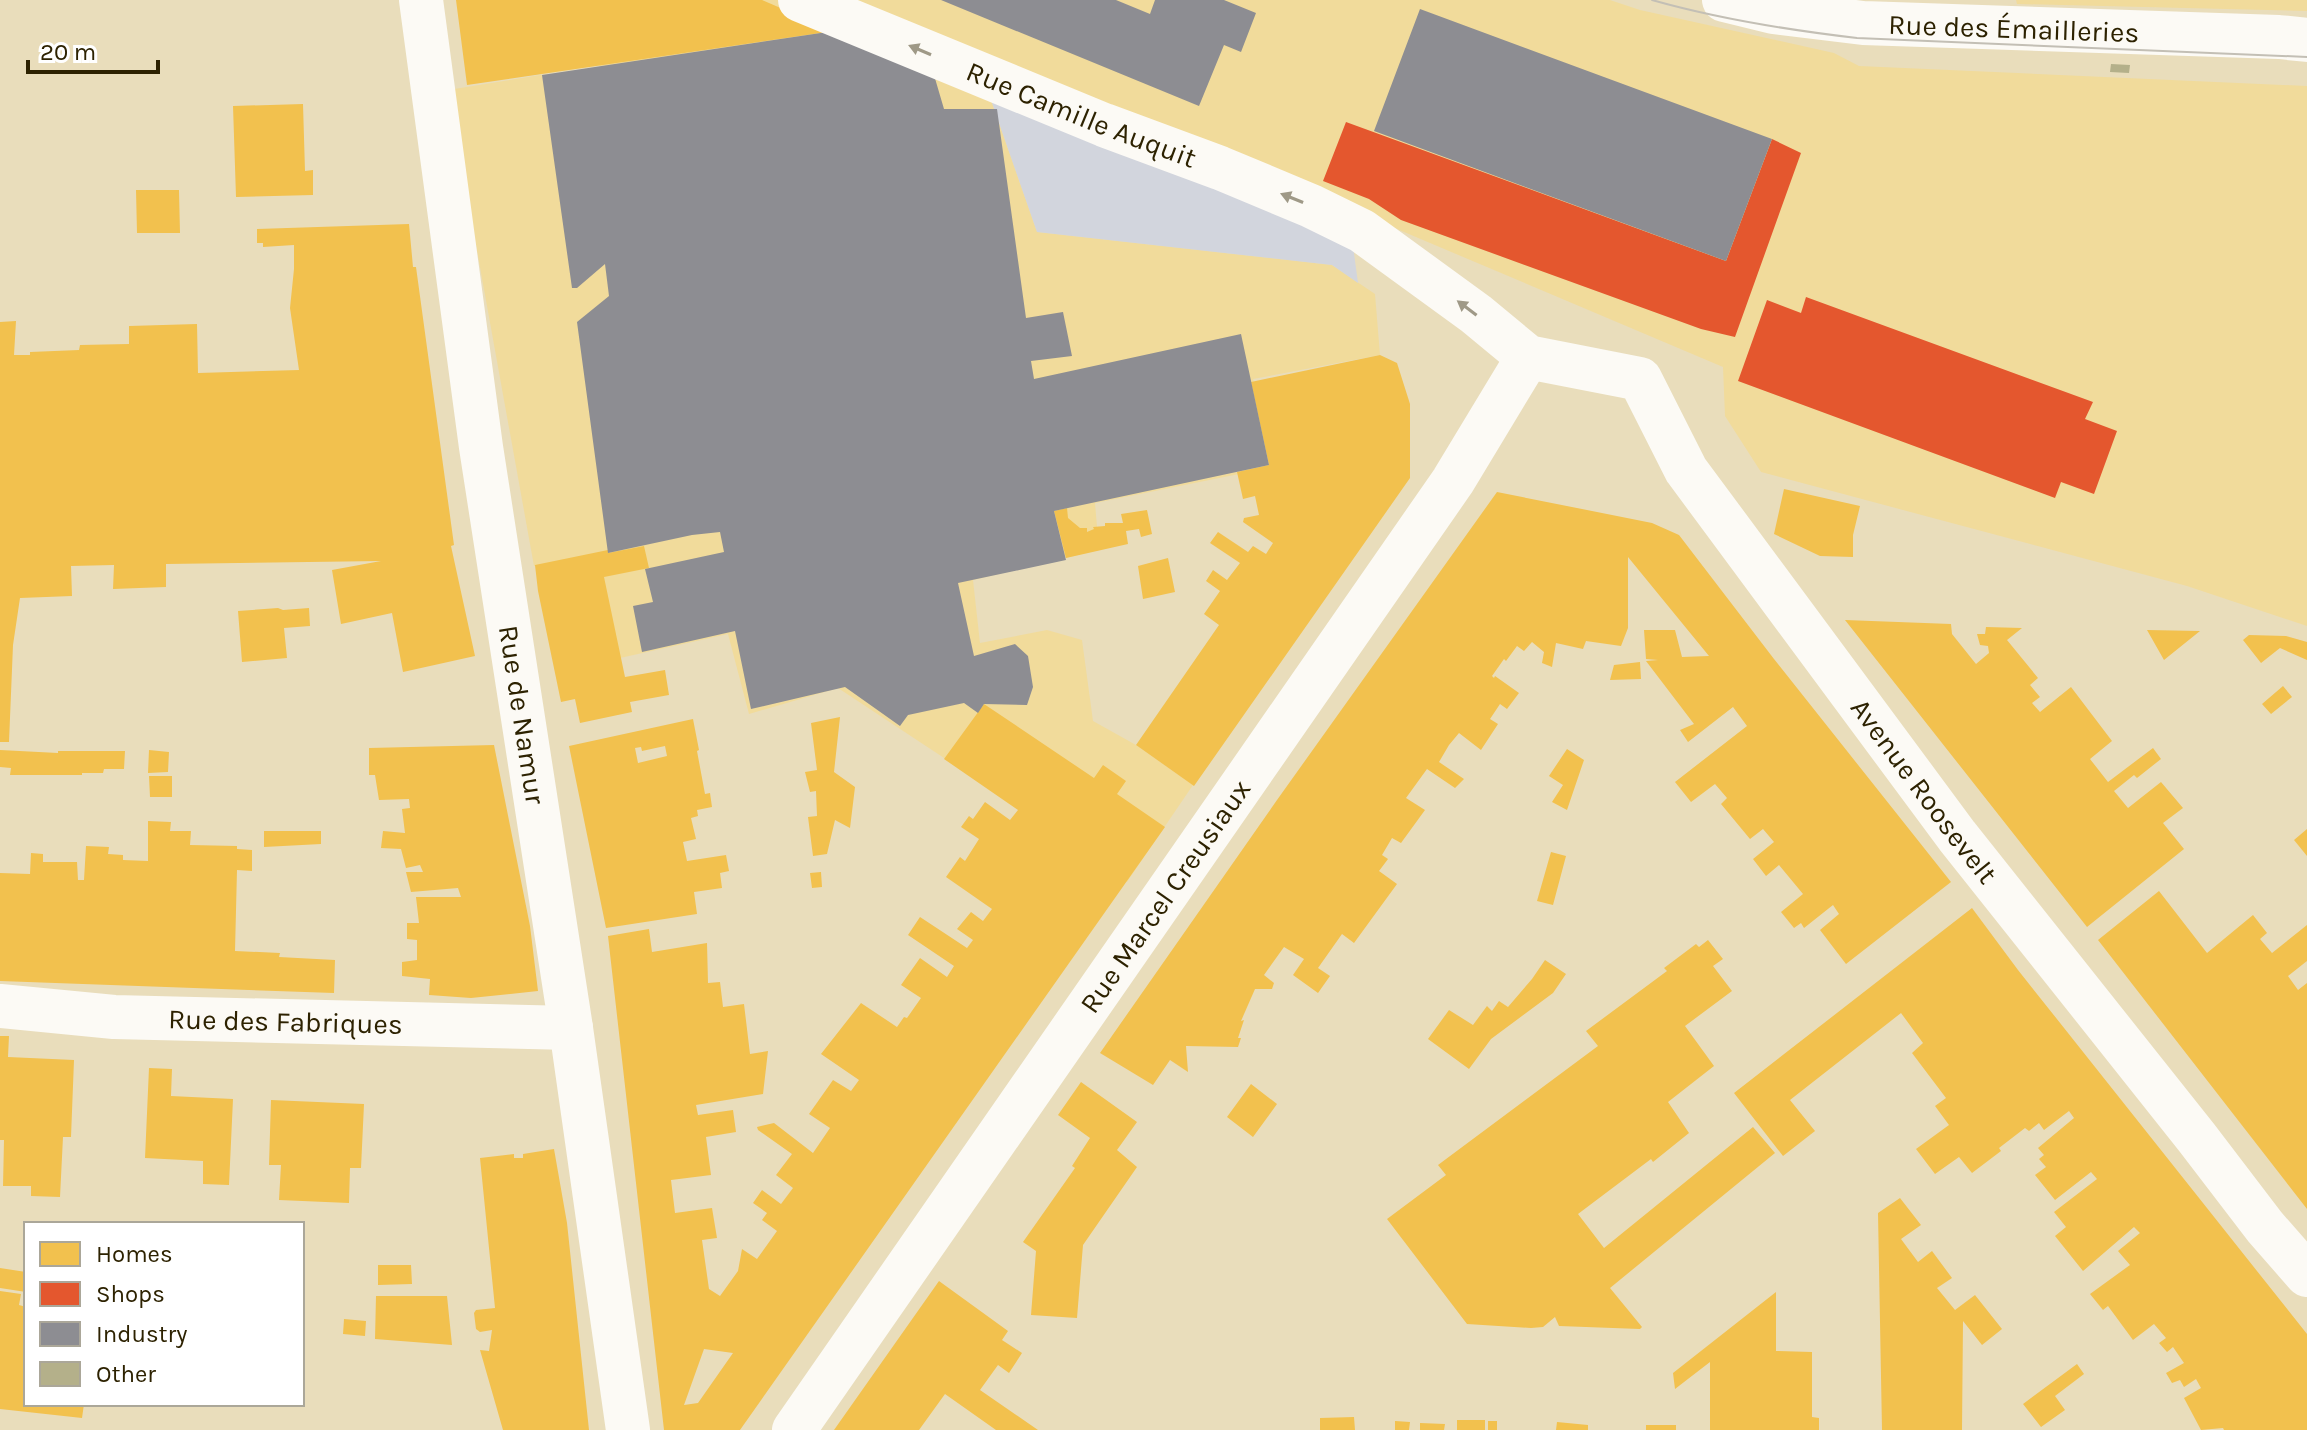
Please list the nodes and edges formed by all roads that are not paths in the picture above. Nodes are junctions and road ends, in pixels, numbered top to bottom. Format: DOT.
graph roads {
  1 [pos="421,0"];
  2 [pos="800,0"];
  3 [pos="1724,0"];
  4 [pos="1982,13"];
  5 [pos="2307,40"];
  6 [pos="1528,357"];
  7 [pos="0,1006"];
  8 [pos="571,1028"];
  9 [pos="2307,1275"];
  10 [pos="628,1430"];
  11 [pos="794,1430"];
  1 -- 8 [label="street, Rue de Namur"];
  6 -- 2 [label="street, Rue Camille Auquit, one-way"];
  3 -- 4 [label="street, Rue des Émailleries"];
  4 -- 5 [label="street, Rue des Émailleries"];
  6 -- 9 [label="street, Avenue Roosevelt"];
  6 -- 11 [label="street, Rue Marcel Creusiaux"];
  7 -- 8 [label="street, Rue des Fabriques"];
  8 -- 10 [label="street, Rue de Namur"];
}
